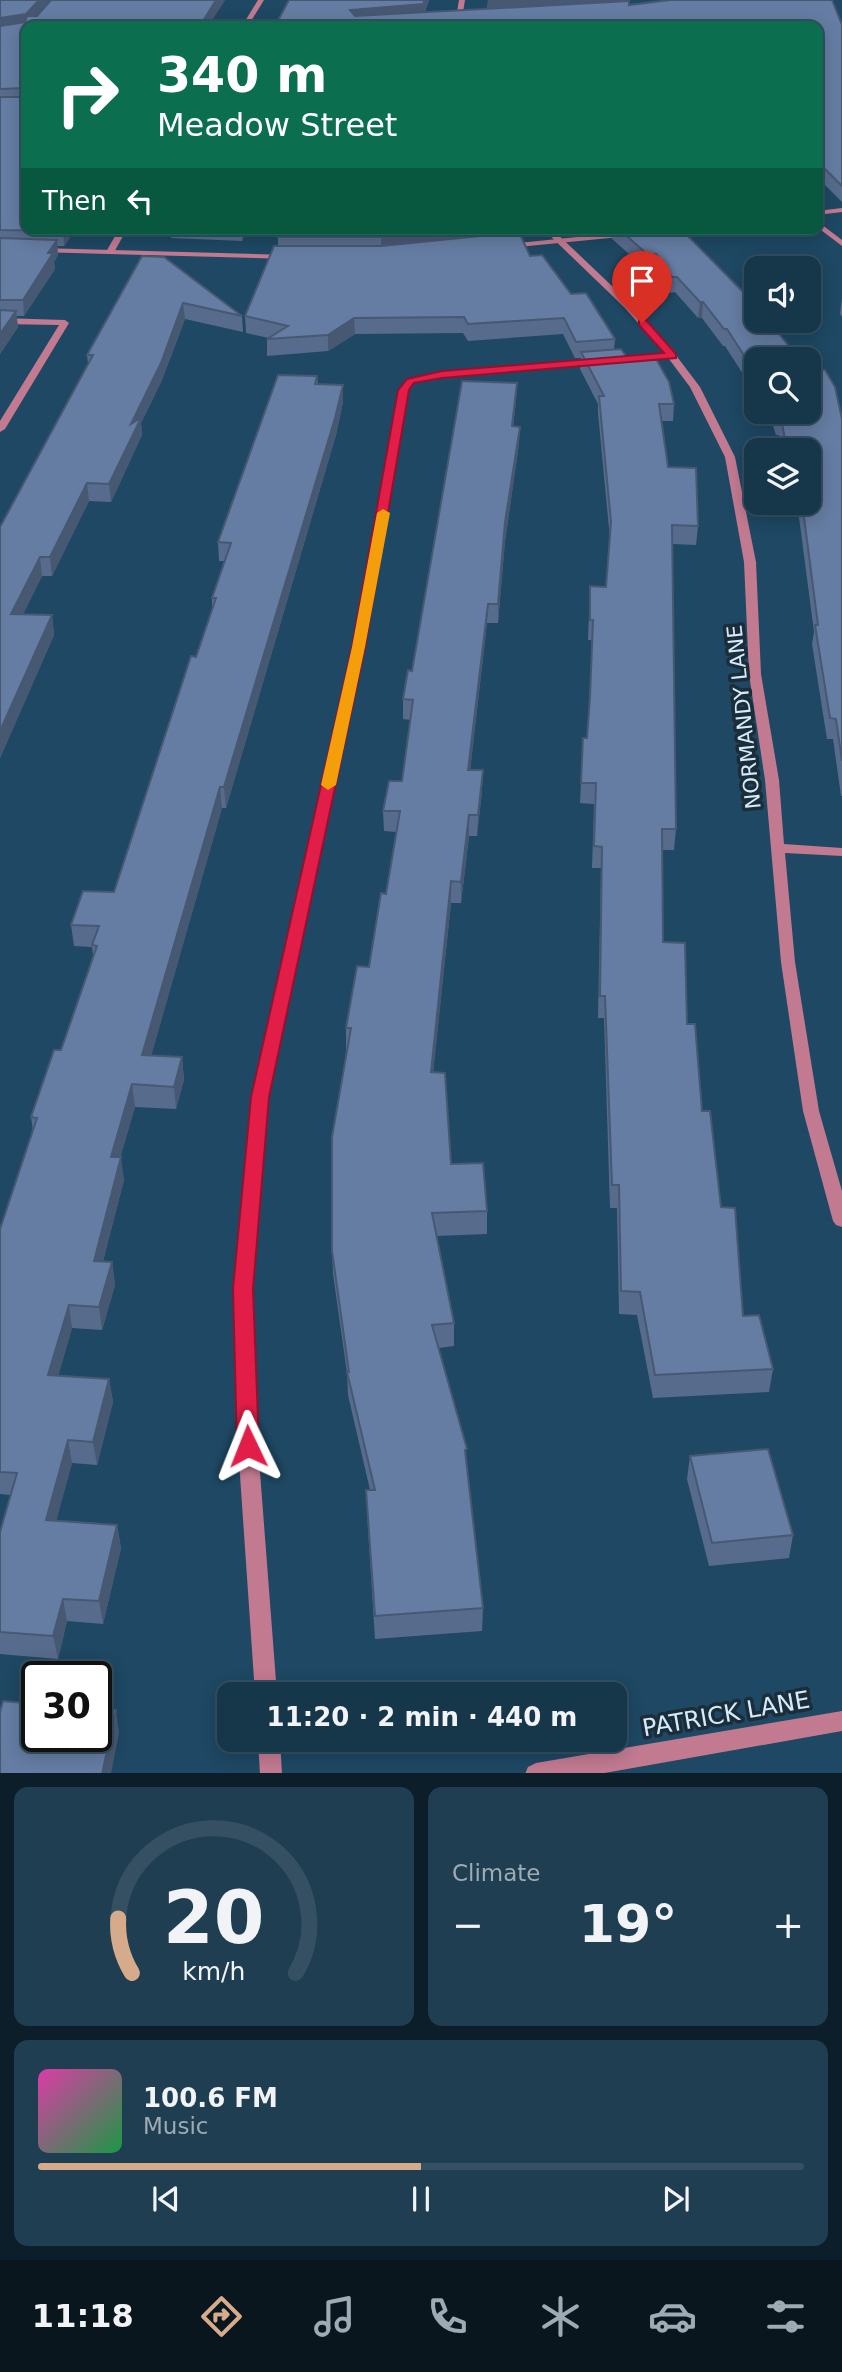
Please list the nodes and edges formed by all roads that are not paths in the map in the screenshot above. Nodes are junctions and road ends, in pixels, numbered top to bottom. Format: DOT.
graph roads {
  1 [pos="261,0"];
  2 [pos="462,0"];
  3 [pos="473,17"];
  4 [pos="460,18"];
  5 [pos="446,19"];
  6 [pos="248,21"];
  7 [pos="842,211"];
  8 [pos="823,213"];
  9 [pos="823,228"];
  10 [pos="120,235"];
  11 [pos="554,235"];
  12 [pos="616,235"];
  13 [pos="560,241"];
  14 [pos="842,244"];
  15 [pos="491,247"];
  16 [pos="27,250"];
  17 [pos="110,252"];
  18 [pos="298,258"];
  19 [pos="0,321"];
  20 [pos="672,356"];
  21 [pos="0,429"];
  22 [pos="778,848"];
  23 [pos="842,852"];
  24 [pos="842,1221"];
  25 [pos="264,1682"];
  26 [pos="842,1721"];
  27 [pos="270,1752"];
  28 [pos="271,1773"];
  29 [pos="536,1773"];
  1 -- 6 [label="street"];
  2 -- 4 [label="street"];
  3 -- 4 [label="street"];
  4 -- 5 [label="street"];
  7 -- 8 [label="street"];
  9 -- 14 [label="street"];
  10 -- 17 [label="street"];
  11 -- 13 [label="street, NORMANDY LANE"];
  12 -- 13 [label="street"];
  13 -- 15 [label="street"];
  13 -- 20 [label="street, NORMANDY LANE"];
  16 -- 17 [label="street"];
  17 -- 18 [label="street"];
  19 -- 21 [label="street"];
  20 -- 22 [label="street, NORMANDY LANE"];
  20 -- 25 [label="street"];
  22 -- 23 [label="street"];
  22 -- 24 [label="street, NORMANDY LANE"];
  26 -- 29 [label="street, PATRICK LANE"];
  27 -- 28 [label="street"];
}
